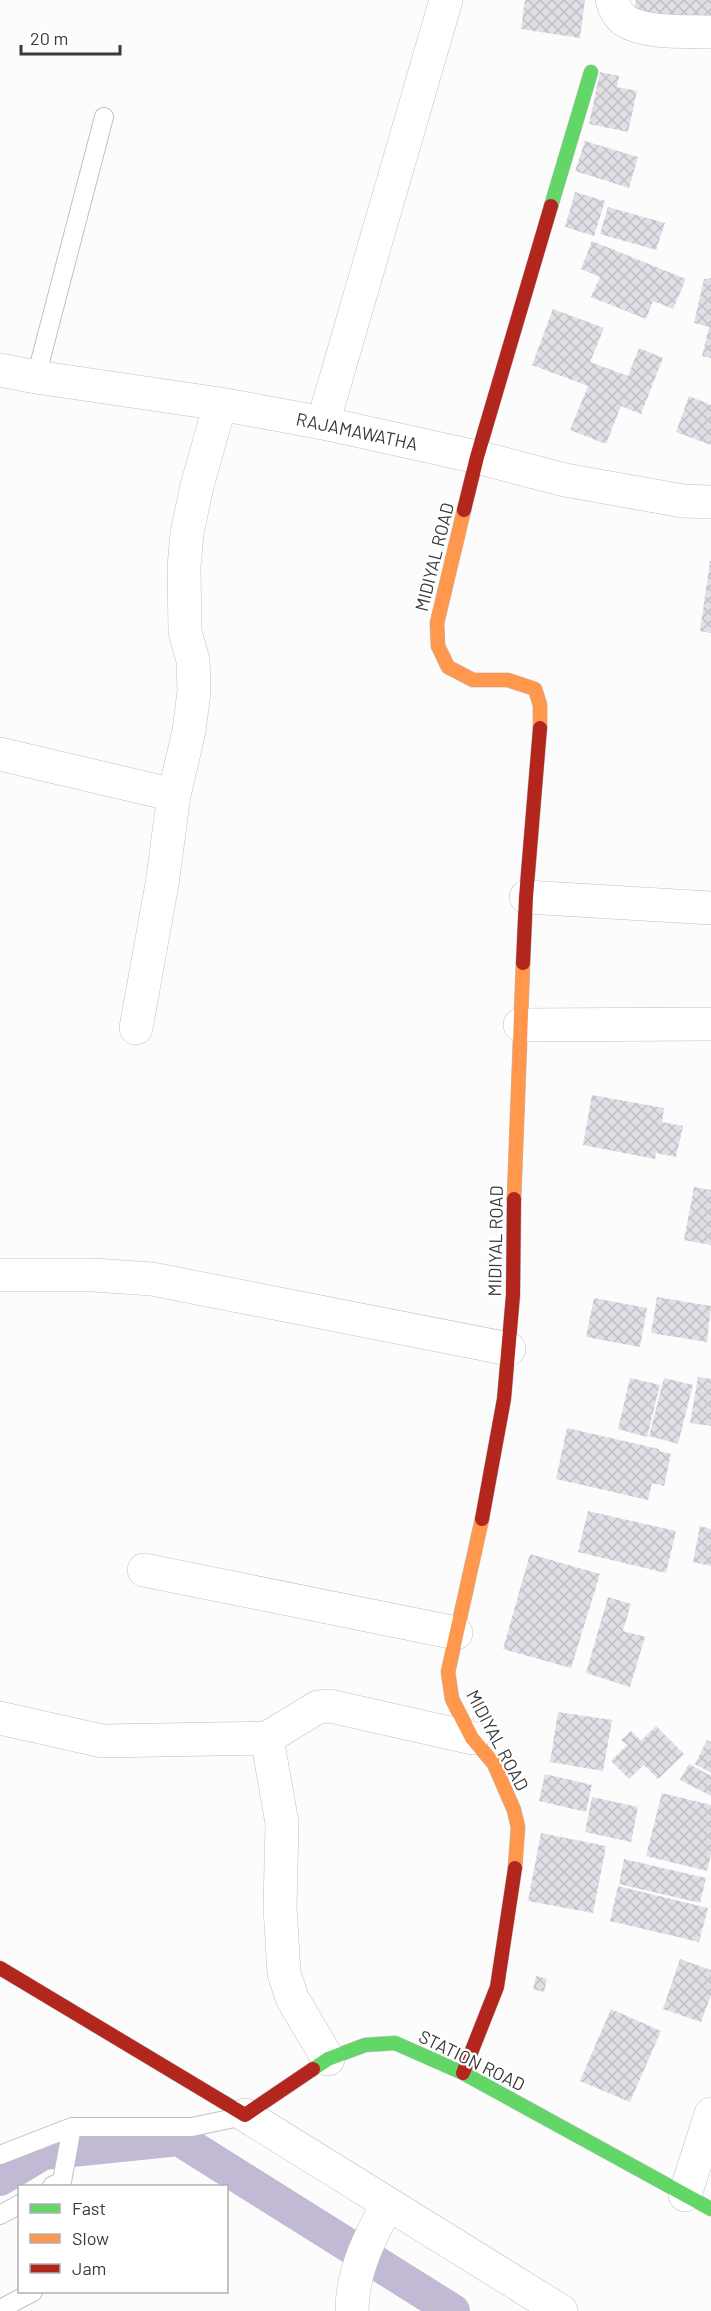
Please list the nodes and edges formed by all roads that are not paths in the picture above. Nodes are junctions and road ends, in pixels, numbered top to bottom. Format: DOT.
graph roads {
  1 [pos="446,0"];
  2 [pos="612,0"];
  3 [pos="711,32"];
  4 [pos="591,72"];
  5 [pos="104,117"];
  6 [pos="0,370"];
  7 [pos="36,377"];
  8 [pos="220,404"];
  9 [pos="323,423"];
  10 [pos="477,458"];
  11 [pos="711,502"];
  12 [pos="0,754"];
  13 [pos="174,795"];
  14 [pos="526,897"];
  15 [pos="711,908"];
  16 [pos="520,1024"];
  17 [pos="711,1024"];
  18 [pos="136,1028"];
  19 [pos="0,1275"];
  20 [pos="509,1348"];
  21 [pos="144,1570"];
  22 [pos="456,1634"];
  23 [pos="0,1718"];
  24 [pos="267,1738"];
  25 [pos="472,1738"];
  26 [pos="0,1968"];
  27 [pos="328,2059"];
  28 [pos="463,2073"];
  29 [pos="711,2114"];
  30 [pos="245,2115"];
  31 [pos="72,2127"];
  32 [pos="0,2155"];
  33 [pos="60,2180"];
  34 [pos="698,2202"];
  35 [pos="18,2205"];
  36 [pos="387,2205"];
  37 [pos="0,2215"];
  38 [pos="31,2293"];
  39 [pos="356,2300"];
  40 [pos="0,2309"];
  41 [pos="561,2311"];
  1 -- 9 [label="street"];
  2 -- 3 [label="street"];
  4 -- 10 [label="street"];
  5 -- 7 [label="lane"];
  6 -- 7 [label="street, RAJAMAWATHA"];
  7 -- 8 [label="street, RAJAMAWATHA"];
  8 -- 9 [label="street, RAJAMAWATHA"];
  8 -- 13 [label="street"];
  9 -- 10 [label="street, RAJAMAWATHA"];
  10 -- 11 [label="street, RAJAMAWATHA"];
  10 -- 14 [label="street, MIDIYAL ROAD"];
  12 -- 13 [label="street"];
  13 -- 18 [label="street"];
  14 -- 15 [label="street"];
  14 -- 16 [label="street, MIDIYAL ROAD"];
  16 -- 17 [label="street"];
  16 -- 20 [label="street, MIDIYAL ROAD"];
  19 -- 20 [label="street"];
  20 -- 22 [label="street, MIDIYAL ROAD"];
  21 -- 22 [label="street"];
  22 -- 25 [label="street, MIDIYAL ROAD"];
  23 -- 24 [label="street"];
  24 -- 25 [label="street"];
  24 -- 27 [label="street"];
  25 -- 28 [label="street, MIDIYAL ROAD"];
  26 -- 30 [label="street"];
  27 -- 28 [label="street, STATION ROAD"];
  27 -- 30 [label="street, STATION ROAD"];
  28 -- 34 [label="street, STATION ROAD"];
  29 -- 34 [label="street"];
  30 -- 31 [label="lane"];
  30 -- 36 [label="street"];
  31 -- 32 [label="lane"];
  31 -- 33 [label="lane"];
  35 -- 37 [label="lane"];
  36 -- 39 [label="street"];
  36 -- 41 [label="street"];
  38 -- 40 [label="lane"];
}
